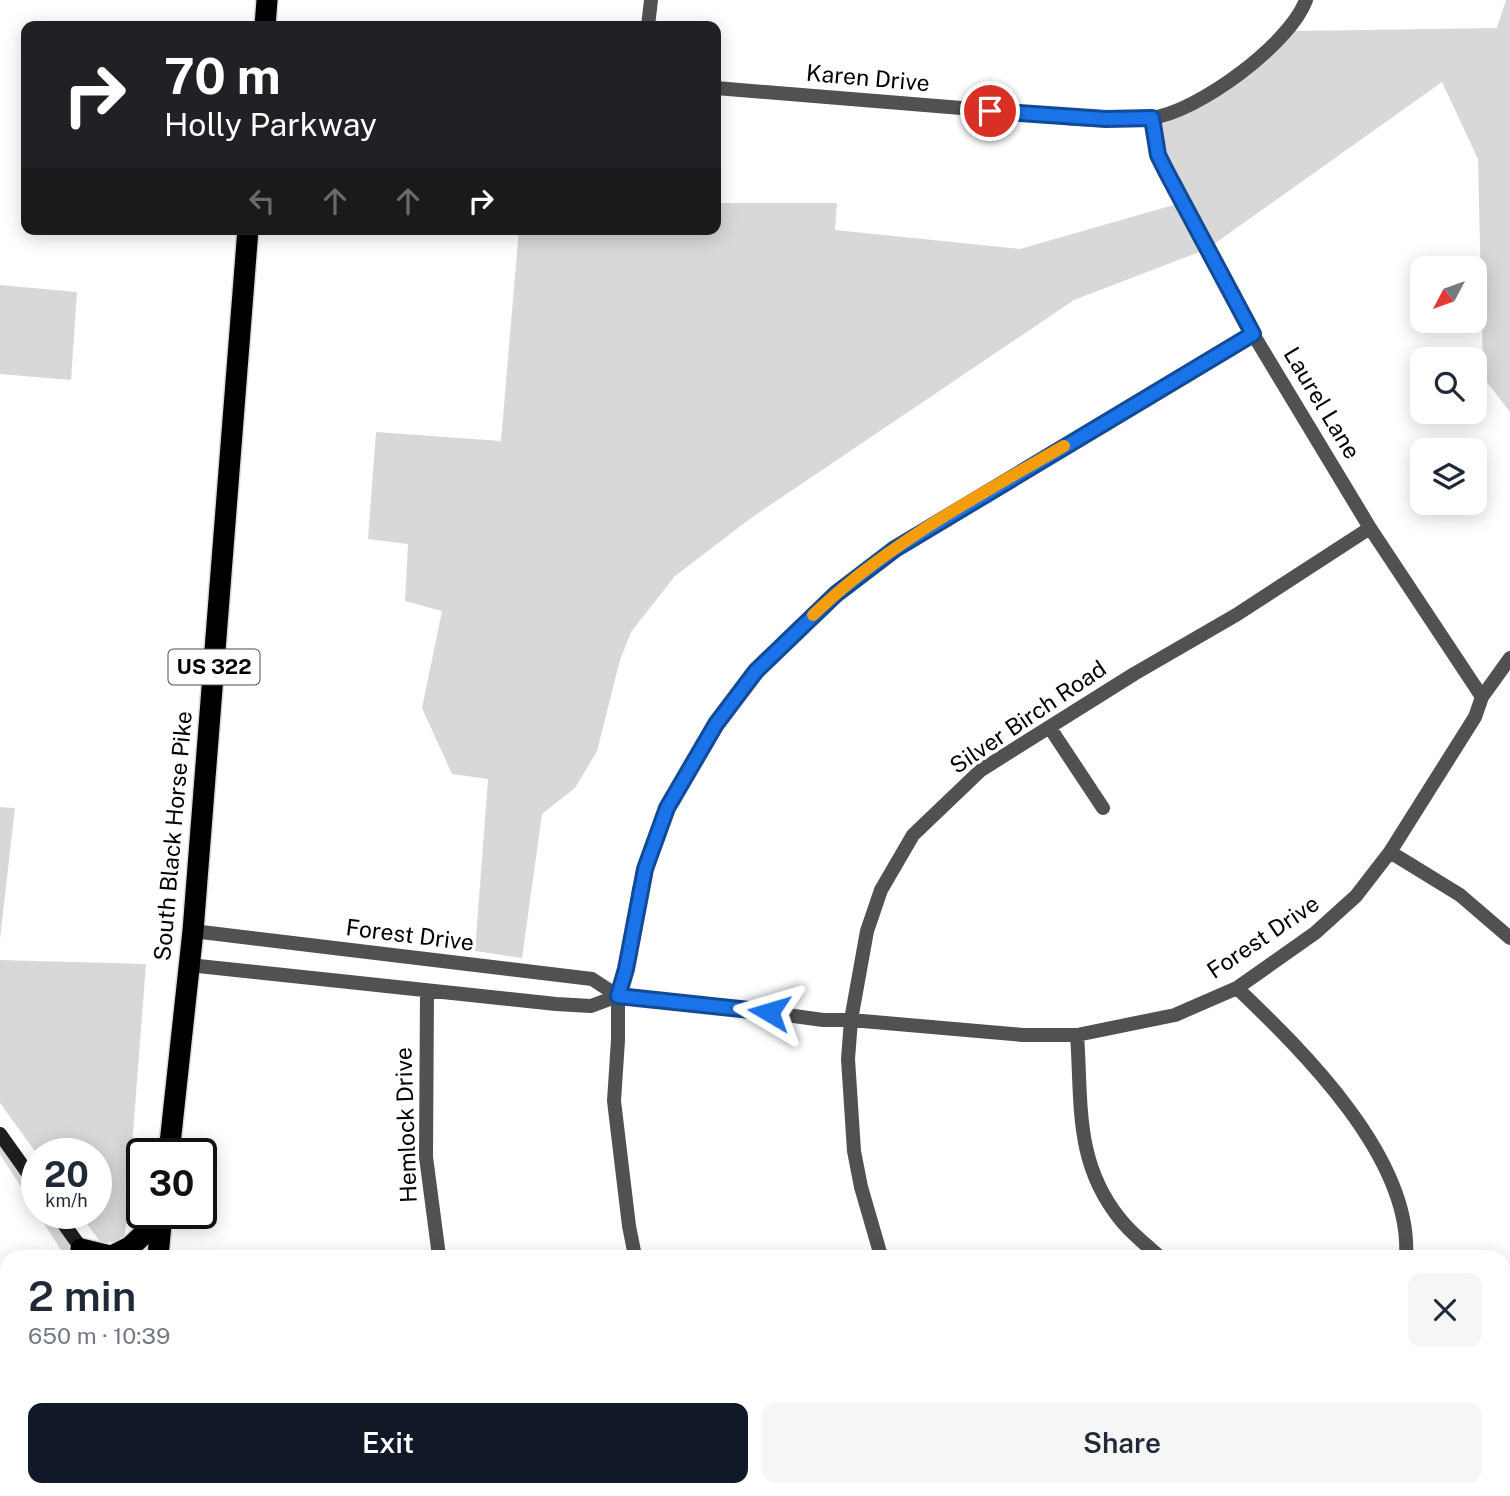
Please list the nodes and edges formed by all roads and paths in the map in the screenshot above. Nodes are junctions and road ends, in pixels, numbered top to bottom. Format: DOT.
graph roads {
  1 [pos="267,0"];
  2 [pos="650,0"];
  3 [pos="1306,0"];
  4 [pos="265,21"];
  5 [pos="648,21"];
  6 [pos="721,88"];
  7 [pos="1152,118"];
  8 [pos="248,235"];
  9 [pos="1253,334"];
  10 [pos="1370,528"];
  11 [pos="1510,658"];
  12 [pos="1482,697"];
  13 [pos="1050,728"];
  14 [pos="1103,808"];
  15 [pos="1390,852"];
  16 [pos="193,931"];
  17 [pos="1510,938"];
  18 [pos="189,965"];
  19 [pos="1237,988"];
  20 [pos="426,991"];
  21 [pos="618,996"];
  22 [pos="851,1020"];
  23 [pos="1077,1035"];
  24 [pos="0,1134"];
  25 [pos="171,1138"];
  26 [pos="21,1164"];
  27 [pos="67,1229"];
  28 [pos="148,1229"];
  29 [pos="161,1229"];
  30 [pos="82,1250"];
  31 [pos="124,1250"];
  32 [pos="159,1250"];
  33 [pos="438,1250"];
  34 [pos="634,1250"];
  35 [pos="879,1250"];
  36 [pos="1152,1250"];
  37 [pos="1406,1250"];
  1 -- 4 [label="highway"];
  2 -- 5 [label="street"];
  3 -- 7 [label="street, Karen Drive"];
  6 -- 7 [label="street, Karen Drive"];
  7 -- 9 [label="street, Laurel Lane"];
  8 -- 16 [label="highway, South Black Horse Pike / US 322"];
  9 -- 10 [label="street, Laurel Lane"];
  9 -- 21 [label="street"];
  10 -- 12 [label="street, Laurel Lane"];
  10 -- 13 [label="street, Silver Birch Road"];
  11 -- 12 [label="street, Forest Drive"];
  12 -- 15 [label="street, Forest Drive"];
  13 -- 14 [label="street"];
  13 -- 22 [label="street, Silver Birch Road"];
  15 -- 17 [label="street"];
  15 -- 19 [label="street, Forest Drive"];
  16 -- 18 [label="highway, South Black Horse Pike / US 322"];
  16 -- 21 [label="street, Forest Drive"];
  18 -- 20 [label="street, Forest Drive"];
  18 -- 25 [label="highway, South Black Horse Pike / US 322"];
  19 -- 23 [label="street, Forest Drive"];
  19 -- 37 [label="street"];
  20 -- 21 [label="street, Forest Drive"];
  20 -- 33 [label="street, Hemlock Drive"];
  21 -- 22 [label="street, Forest Drive"];
  21 -- 34 [label="street"];
  22 -- 23 [label="street, Forest Drive"];
  22 -- 35 [label="street, Silver Birch Road"];
  23 -- 36 [label="street"];
  24 -- 26 [label="street"];
  27 -- 30 [label="street"];
  28 -- 31 [label="highway"];
  29 -- 32 [label="highway"];
}
